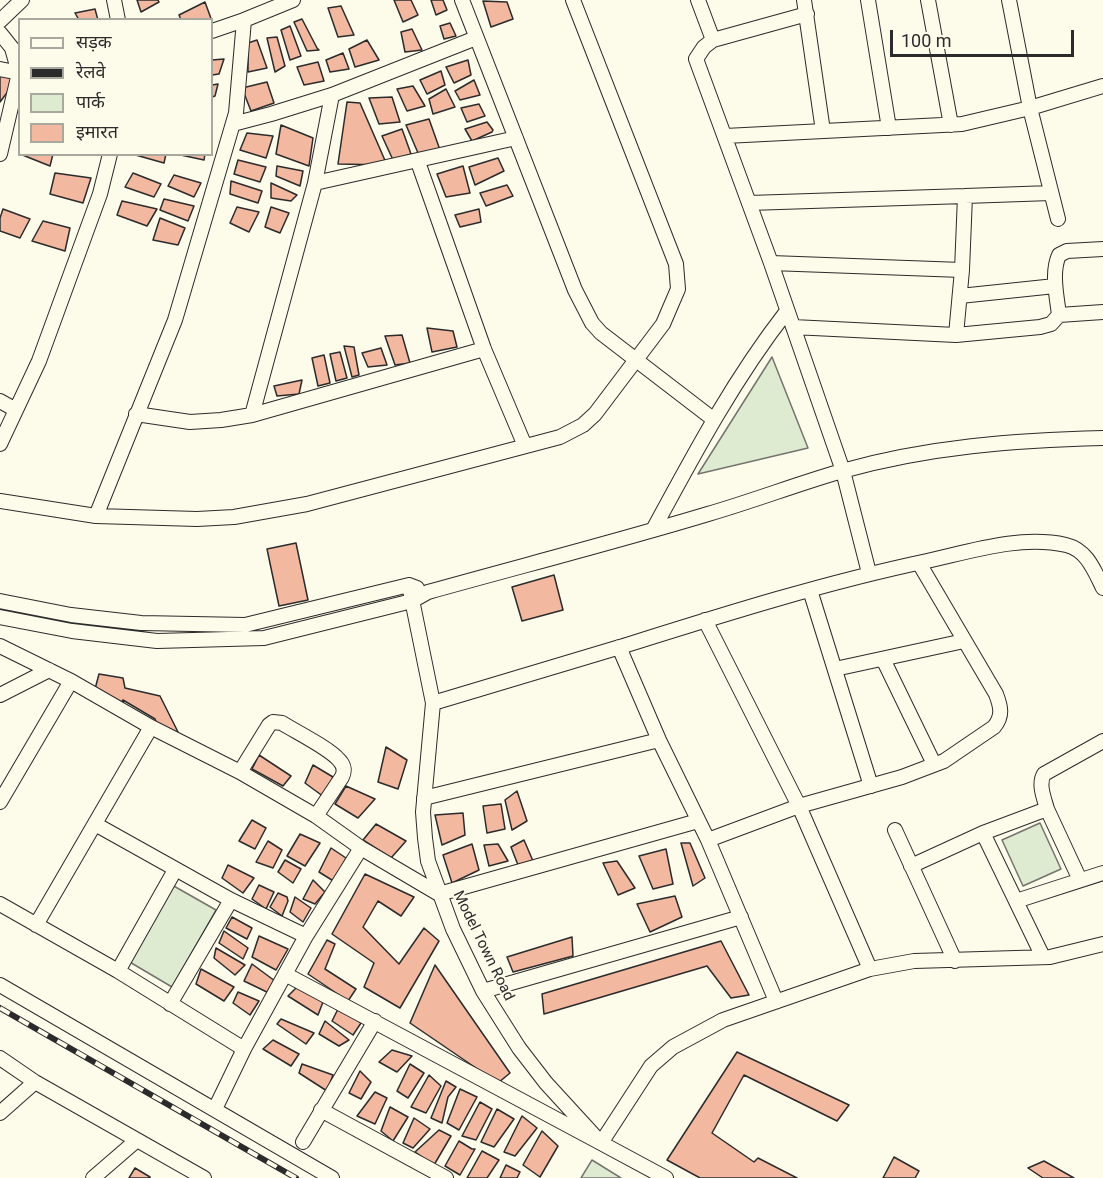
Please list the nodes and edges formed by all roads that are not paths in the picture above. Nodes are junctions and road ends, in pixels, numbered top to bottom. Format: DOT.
graph roads {
  1 [pos="22,0"];
  2 [pos="114,0"];
  3 [pos="293,0"];
  4 [pos="462,0"];
  5 [pos="573,0"];
  6 [pos="698,0"];
  7 [pos="804,0"];
  8 [pos="868,0"];
  9 [pos="928,0"];
  10 [pos="1009,0"];
  11 [pos="807,14"];
  12 [pos="117,18"];
  13 [pos="244,20"];
  14 [pos="0,21"];
  15 [pos="213,31"];
  16 [pos="0,33"];
  17 [pos="476,38"];
  18 [pos="713,39"];
  19 [pos="0,69"];
  20 [pos="18,69"];
  21 [pos="18,73"];
  22 [pos="18,77"];
  23 [pos="1103,86"];
  24 [pos="332,95"];
  25 [pos="1030,108"];
  26 [pos="233,124"];
  27 [pos="951,125"];
  28 [pos="889,128"];
  29 [pos="823,131"];
  30 [pos="725,136"];
  31 [pos="516,138"];
  32 [pos="0,154"];
  33 [pos="110,156"];
  34 [pos="418,162"];
  35 [pos="315,183"];
  36 [pos="1051,193"];
  37 [pos="965,196"];
  38 [pos="749,203"];
  39 [pos="1058,219"];
  40 [pos="1103,249"];
  41 [pos="771,263"];
  42 [pos="962,270"];
  43 [pos="1055,286"];
  44 [pos="960,296"];
  45 [pos="787,310"];
  46 [pos="1103,312"];
  47 [pos="1059,315"];
  48 [pos="793,327"];
  49 [pos="956,335"];
  50 [pos="484,349"];
  51 [pos="636,361"];
  52 [pos="0,401"];
  53 [pos="16,410"];
  54 [pos="136,414"];
  55 [pos="252,415"];
  56 [pos="713,419"];
  57 [pos="1103,438"];
  58 [pos="0,444"];
  59 [pos="525,446"];
  60 [pos="843,471"];
  61 [pos="0,501"];
  62 [pos="96,516"];
  63 [pos="653,530"];
  64 [pos="919,563"];
  65 [pos="868,573"];
  66 [pos="409,585"];
  67 [pos="1103,588"];
  68 [pos="810,590"];
  69 [pos="428,591"];
  70 [pos="0,601"];
  71 [pos="412,601"];
  72 [pos="0,617"];
  73 [pos="705,620"];
  74 [pos="964,641"];
  75 [pos="0,646"];
  76 [pos="619,647"];
  77 [pos="884,659"];
  78 [pos="836,669"];
  79 [pos="49,670"];
  80 [pos="71,681"];
  81 [pos="0,695"];
  82 [pos="433,703"];
  83 [pos="151,726"];
  84 [pos="659,740"];
  85 [pos="1103,741"];
  86 [pos="934,764"];
  87 [pos="240,771"];
  88 [pos="871,786"];
  89 [pos="424,798"];
  90 [pos="0,802"];
  91 [pos="799,806"];
  92 [pos="1047,809"];
  93 [pos="316,816"];
  94 [pos="698,821"];
  95 [pos="94,824"];
  96 [pos="895,830"];
  97 [pos="983,833"];
  98 [pos="708,840"];
  99 [pos="362,848"];
  100 [pos="911,866"];
  101 [pos="175,870"];
  102 [pos="1103,873"];
  103 [pos="1080,880"];
  104 [pos="439,894"];
  105 [pos="231,900"];
  106 [pos="1016,901"];
  107 [pos="0,904"];
  108 [pos="741,917"];
  109 [pos="36,925"];
  110 [pos="306,936"];
  111 [pos="1103,944"];
  112 [pos="1042,957"];
  113 [pos="955,961"];
  114 [pos="870,969"];
  115 [pos="118,971"];
  116 [pos="285,974"];
  117 [pos="0,985"];
  118 [pos="483,991"];
  119 [pos="776,1001"];
  120 [pos="170,1004"];
  121 [pos="375,1021"];
  122 [pos="244,1049"];
  123 [pos="0,1058"];
  124 [pos="35,1082"];
  125 [pos="215,1109"];
  126 [pos="321,1110"];
  127 [pos="0,1113"];
  128 [pos="137,1140"];
  129 [pos="303,1142"];
  130 [pos="601,1143"];
  131 [pos="93,1178"];
  132 [pos="204,1178"];
  133 [pos="332,1178"];
  134 [pos="446,1178"];
  135 [pos="666,1178"];
  1 -- 14 [label="street"];
  2 -- 12 [label="street"];
  3 -- 13 [label="street"];
  4 -- 17 [label="street"];
  5 -- 51 [label="street"];
  6 -- 18 [label="street"];
  7 -- 11 [label="street"];
  8 -- 28 [label="street"];
  9 -- 27 [label="street"];
  10 -- 25 [label="street"];
  11 -- 18 [label="street"];
  11 -- 29 [label="street"];
  13 -- 15 [label="street"];
  13 -- 26 [label="street"];
  16 -- 20 [label="street"];
  17 -- 24 [label="street"];
  17 -- 31 [label="street"];
  18 -- 30 [label="street"];
  19 -- 21 [label="street"];
  22 -- 32 [label="street"];
  23 -- 25 [label="street"];
  24 -- 26 [label="street"];
  24 -- 35 [label="street"];
  25 -- 27 [label="street"];
  25 -- 36 [label="street"];
  26 -- 54 [label="street"];
  27 -- 28 [label="street"];
  28 -- 29 [label="street"];
  29 -- 30 [label="street"];
  30 -- 38 [label="street"];
  31 -- 34 [label="street"];
  31 -- 51 [label="street"];
  33 -- 53 [label="street"];
  34 -- 35 [label="street"];
  34 -- 50 [label="street"];
  35 -- 55 [label="street"];
  36 -- 37 [label="street"];
  36 -- 39 [label="street"];
  37 -- 38 [label="street"];
  37 -- 42 [label="street"];
  38 -- 41 [label="street"];
  40 -- 43 [label="street"];
  41 -- 42 [label="street"];
  41 -- 45 [label="street"];
  42 -- 44 [label="street"];
  43 -- 44 [label="street"];
  43 -- 47 [label="street"];
  44 -- 49 [label="street"];
  45 -- 48 [label="street"];
  45 -- 56 [label="street"];
  46 -- 47 [label="street"];
  47 -- 49 [label="street"];
  48 -- 49 [label="street"];
  48 -- 60 [label="street"];
  50 -- 55 [label="street"];
  50 -- 59 [label="street"];
  51 -- 56 [label="street"];
  51 -- 59 [label="street"];
  52 -- 53 [label="street"];
  53 -- 58 [label="street"];
  54 -- 55 [label="street"];
  54 -- 62 [label="street"];
  56 -- 63 [label="street"];
  57 -- 60 [label="street"];
  59 -- 62 [label="street"];
  60 -- 63 [label="street"];
  60 -- 65 [label="street"];
  61 -- 62 [label="street"];
  63 -- 69 [label="street"];
  64 -- 65 [label="street"];
  64 -- 67 [label="street"];
  64 -- 74 [label="street"];
  65 -- 68 [label="street"];
  66 -- 69 [label="street"];
  66 -- 70 [label="street"];
  66 -- 71 [label="street, Model Town Road"];
  68 -- 73 [label="street"];
  68 -- 78 [label="street"];
  69 -- 71 [label="street"];
  71 -- 72 [label="street"];
  71 -- 82 [label="street, Model Town Road"];
  73 -- 76 [label="street"];
  73 -- 91 [label="street"];
  74 -- 77 [label="street"];
  74 -- 86 [label="street"];
  75 -- 79 [label="street"];
  76 -- 82 [label="street"];
  76 -- 84 [label="street"];
  77 -- 78 [label="street"];
  77 -- 86 [label="street"];
  78 -- 88 [label="street"];
  79 -- 80 [label="street"];
  79 -- 81 [label="street"];
  80 -- 83 [label="street"];
  80 -- 90 [label="street"];
  82 -- 89 [label="street, Model Town Road"];
  83 -- 87 [label="street"];
  83 -- 95 [label="street"];
  84 -- 89 [label="street"];
  84 -- 94 [label="street"];
  85 -- 92 [label="street"];
  86 -- 88 [label="street"];
  87 -- 93 [label="street"];
  87 -- 93 [label="street"];
  88 -- 91 [label="street"];
  89 -- 104 [label="street, Model Town Road"];
  91 -- 98 [label="street"];
  91 -- 114 [label="street"];
  92 -- 97 [label="street"];
  92 -- 103 [label="street"];
  93 -- 99 [label="street"];
  94 -- 98 [label="street"];
  94 -- 104 [label="street"];
  95 -- 101 [label="street"];
  95 -- 109 [label="street"];
  96 -- 100 [label="street"];
  97 -- 100 [label="street"];
  97 -- 106 [label="street"];
  98 -- 108 [label="street"];
  99 -- 104 [label="street"];
  99 -- 110 [label="street"];
  100 -- 113 [label="street"];
  101 -- 105 [label="street"];
  101 -- 115 [label="street"];
  102 -- 103 [label="street"];
  103 -- 106 [label="street"];
  104 -- 118 [label="street, Model Town Road"];
  105 -- 110 [label="street"];
  105 -- 120 [label="street"];
  106 -- 112 [label="street"];
  107 -- 109 [label="street"];
  108 -- 118 [label="street"];
  108 -- 119 [label="street"];
  109 -- 115 [label="street"];
  110 -- 116 [label="street"];
  111 -- 112 [label="street"];
  112 -- 113 [label="street"];
  113 -- 114 [label="street"];
  114 -- 119 [label="street"];
  115 -- 120 [label="street"];
  116 -- 121 [label="street"];
  116 -- 122 [label="street"];
  117 -- 125 [label="street"];
  118 -- 130 [label="street, Model Town Road"];
  119 -- 130 [label="street"];
  120 -- 122 [label="street"];
  121 -- 126 [label="street"];
  121 -- 130 [label="street"];
  122 -- 125 [label="street"];
  123 -- 124 [label="street"];
  124 -- 127 [label="street"];
  124 -- 128 [label="street"];
  125 -- 133 [label="street"];
  126 -- 129 [label="street"];
  126 -- 134 [label="street"];
  128 -- 131 [label="street"];
  128 -- 132 [label="street"];
  130 -- 135 [label="street, Model Town Road"];
}
